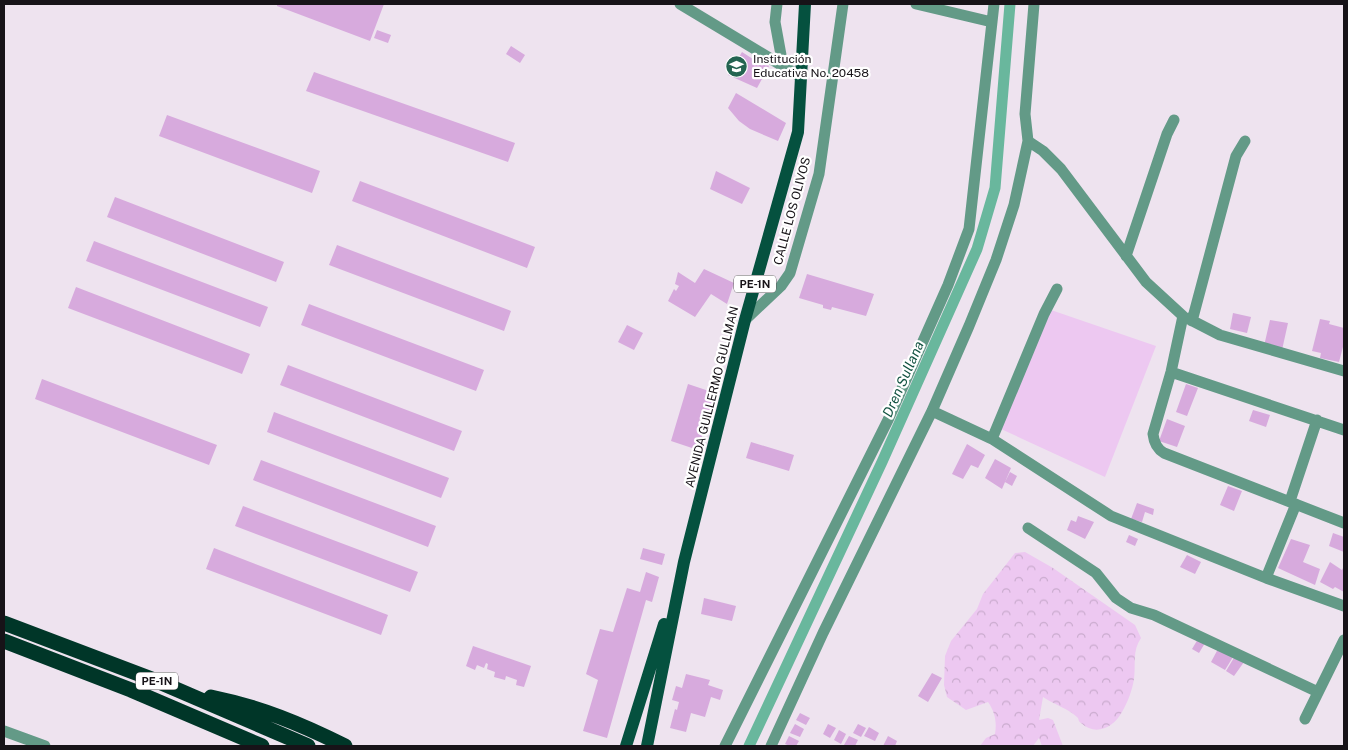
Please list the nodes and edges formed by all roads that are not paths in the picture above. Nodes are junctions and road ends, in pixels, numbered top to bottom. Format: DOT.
graph roads {
  1 [pos="680,4"];
  2 [pos="777,4"];
  3 [pos="805,4"];
  4 [pos="843,4"];
  5 [pos="916,4"];
  6 [pos="994,4"];
  7 [pos="1034,4"];
  8 [pos="992,22"];
  9 [pos="783,66"];
  10 [pos="801,77"];
  11 [pos="1174,120"];
  12 [pos="1028,141"];
  13 [pos="1245,141"];
  14 [pos="1126,256"];
  15 [pos="1058,288"];
  16 [pos="1188,318"];
  17 [pos="745,320"];
  18 [pos="1344,371"];
  19 [pos="1171,372"];
  20 [pos="932,411"];
  21 [pos="1317,420"];
  22 [pos="1344,430"];
  23 [pos="992,439"];
  24 [pos="1293,502"];
  25 [pos="1344,523"];
  26 [pos="1028,528"];
  27 [pos="684,562"];
  28 [pos="1266,578"];
  29 [pos="1344,606"];
  30 [pos="4,623"];
  31 [pos="1344,640"];
  32 [pos="4,641"];
  33 [pos="182,692"];
  34 [pos="1318,692"];
  35 [pos="196,718"];
  36 [pos="1305,719"];
  37 [pos="4,730"];
  38 [pos="44,746"];
  39 [pos="240,746"];
  40 [pos="262,746"];
  41 [pos="308,746"];
  42 [pos="345,746"];
  43 [pos="626,746"];
  44 [pos="647,746"];
  45 [pos="725,746"];
  46 [pos="771,746"];
  1 -- 9 [label="street"];
  2 -- 9 [label="street"];
  3 -- 10 [label="main road, AVENIDA GUILLERMO GULLMAN / PE-1N"];
  4 -- 17 [label="street, CALLE LOS OLIVOS"];
  5 -- 8 [label="street"];
  6 -- 8 [label="street"];
  7 -- 12 [label="street"];
  8 -- 45 [label="street"];
  9 -- 10 [label="street"];
  10 -- 17 [label="main road, AVENIDA GUILLERMO GULLMAN / PE-1N"];
  11 -- 14 [label="street"];
  12 -- 14 [label="street"];
  12 -- 20 [label="street"];
  13 -- 16 [label="street"];
  14 -- 16 [label="street"];
  15 -- 23 [label="street"];
  16 -- 18 [label="street"];
  16 -- 19 [label="street"];
  17 -- 27 [label="main road, AVENIDA GUILLERMO GULLMAN / PE-1N"];
  19 -- 21 [label="street"];
  19 -- 24 [label="street"];
  20 -- 23 [label="street"];
  20 -- 46 [label="street"];
  21 -- 22 [label="street"];
  21 -- 24 [label="street"];
  23 -- 28 [label="street"];
  24 -- 25 [label="street"];
  24 -- 28 [label="street"];
  26 -- 34 [label="street"];
  27 -- 43 [label="main road, AVENIDA GUILLERMO GULLMAN / PE-1N"];
  27 -- 44 [label="main road, AVENIDA GUILLERMO GULLMAN / PE-1N"];
  28 -- 29 [label="street"];
  30 -- 33 [label="highway, PE-1N"];
  31 -- 34 [label="street"];
  32 -- 35 [label="highway, PE-1N"];
  33 -- 41 [label="highway, PE-1N"];
  33 -- 42 [label="highway"];
  34 -- 36 [label="street"];
  35 -- 39 [label="highway"];
  35 -- 40 [label="highway, PE-1N"];
  37 -- 38 [label="street"];
}
